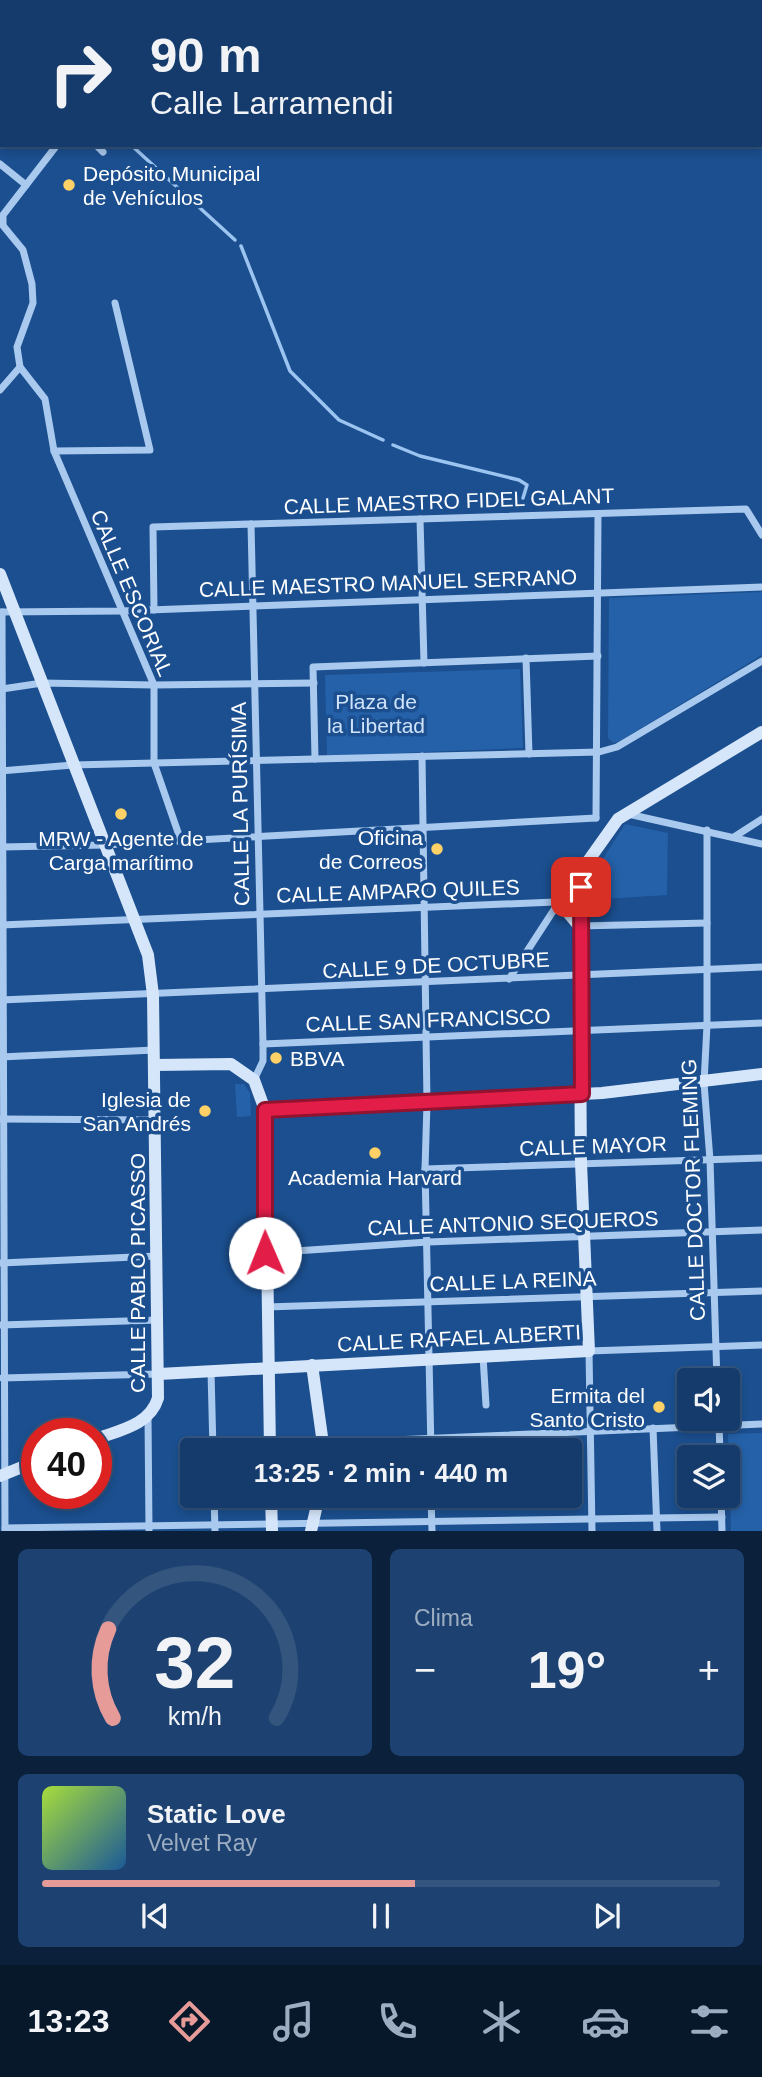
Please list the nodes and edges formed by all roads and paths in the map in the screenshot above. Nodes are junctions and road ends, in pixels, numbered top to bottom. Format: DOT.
graph roads {
  1 [pos="55,147"];
  2 [pos="98,147"];
  3 [pos="103,152"];
  4 [pos="0,164"];
  5 [pos="26,185"];
  6 [pos="1,224"];
  7 [pos="115,303"];
  8 [pos="20,367"];
  9 [pos="0,390"];
  10 [pos="54,451"];
  11 [pos="598,515"];
  12 [pos="420,519"];
  13 [pos="251,524"];
  14 [pos="762,534"];
  15 [pos="0,574"];
  16 [pos="762,587"];
  17 [pos="598,593"];
  18 [pos="423,600"];
  19 [pos="253,606"];
  20 [pos="153,610"];
  21 [pos="122,611"];
  22 [pos="6,612"];
  23 [pos="598,656"];
  24 [pos="526,658"];
  25 [pos="762,661"];
  26 [pos="424,663"];
  27 [pos="42,683"];
  28 [pos="314,683"];
  29 [pos="255,684"];
  30 [pos="154,685"];
  31 [pos="2,689"];
  32 [pos="762,732"];
  33 [pos="598,752"];
  34 [pos="529,754"];
  35 [pos="422,756"];
  36 [pos="316,759"];
  37 [pos="255,761"];
  38 [pos="154,763"];
  39 [pos="73,765"];
  40 [pos="1,771"];
  41 [pos="628,814"];
  42 [pos="596,818"];
  43 [pos="762,819"];
  44 [pos="611,826"];
  45 [pos="423,828"];
  46 [pos="707,830"];
  47 [pos="258,837"];
  48 [pos="734,837"];
  49 [pos="181,841"];
  50 [pos="762,844"];
  51 [pos="105,845"];
  52 [pos="1,847"];
  53 [pos="583,872"];
  54 [pos="579,901"];
  55 [pos="559,902"];
  56 [pos="424,908"];
  57 [pos="260,915"];
  58 [pos="135,920"];
  59 [pos="707,923"];
  60 [pos="1,925"];
  61 [pos="579,926"];
  62 [pos="762,967"];
  63 [pos="707,970"];
  64 [pos="580,975"];
  65 [pos="509,979"];
  66 [pos="424,983"];
  67 [pos="262,990"];
  68 [pos="153,995"];
  69 [pos="2,1000"];
  70 [pos="762,1023"];
  71 [pos="707,1025"];
  72 [pos="581,1031"];
  73 [pos="425,1037"];
  74 [pos="263,1044"];
  75 [pos="156,1050"];
  76 [pos="2,1057"];
  77 [pos="155,1065"];
  78 [pos="762,1074"];
  79 [pos="254,1080"];
  80 [pos="704,1083"];
  81 [pos="582,1094"];
  82 [pos="427,1103"];
  83 [pos="265,1110"];
  84 [pos="2,1119"];
  85 [pos="156,1120"];
  86 [pos="762,1158"];
  87 [pos="710,1160"];
  88 [pos="581,1163"];
  89 [pos="425,1169"];
  90 [pos="2,1192"];
  91 [pos="762,1230"];
  92 [pos="712,1233"];
  93 [pos="584,1235"];
  94 [pos="428,1242"];
  95 [pos="265,1249"];
  96 [pos="158,1256"];
  97 [pos="2,1263"];
  98 [pos="762,1291"];
  99 [pos="715,1293"];
  100 [pos="587,1295"];
  101 [pos="429,1303"];
  102 [pos="266,1307"];
  103 [pos="158,1320"];
  104 [pos="2,1325"];
  105 [pos="762,1345"];
  106 [pos="716,1346"];
  107 [pos="589,1351"];
  108 [pos="483,1356"];
  109 [pos="430,1358"];
  110 [pos="312,1365"];
  111 [pos="268,1368"];
  112 [pos="717,1368"];
  113 [pos="211,1370"];
  114 [pos="159,1374"];
  115 [pos="2,1378"];
  116 [pos="486,1405"];
  117 [pos="148,1415"];
  118 [pos="740,1423"];
  119 [pos="762,1424"];
  120 [pos="677,1426"];
  121 [pos="653,1428"];
  122 [pos="590,1430"];
  123 [pos="112,1433"];
  124 [pos="431,1436"];
  125 [pos="213,1438"];
  126 [pos="270,1438"];
  127 [pos="323,1438"];
  128 [pos="412,1438"];
  129 [pos="21,1467"];
  130 [pos="2,1474"];
  131 [pos="214,1508"];
  132 [pos="271,1508"];
  133 [pos="316,1508"];
  134 [pos="431,1508"];
  135 [pos="722,1508"];
  136 [pos="722,1517"];
  137 [pos="656,1518"];
  138 [pos="592,1519"];
  139 [pos="432,1522"];
  140 [pos="312,1527"];
  141 [pos="214,1528"];
  142 [pos="272,1528"];
  143 [pos="149,1529"];
  144 [pos="5,1530"];
  145 [pos="432,1531"];
  146 [pos="592,1531"];
  147 [pos="657,1531"];
  148 [pos="722,1531"];
  1 -- 5 [label="street"];
  2 -- 3 [label="street"];
  4 -- 5 [label="street"];
  5 -- 6 [label="street"];
  6 -- 8 [label="street"];
  7 -- 10 [label="street"];
  8 -- 9 [label="street"];
  8 -- 10 [label="street, CALLE ESCORIAL"];
  10 -- 21 [label="street, CALLE ESCORIAL"];
  11 -- 12 [label="street, CALLE MAESTRO FIDEL GALANT"];
  11 -- 14 [label="street, CALLE MAESTRO FIDEL GALANT"];
  11 -- 17 [label="street"];
  12 -- 13 [label="street, CALLE MAESTRO FIDEL GALANT"];
  12 -- 18 [label="street"];
  13 -- 19 [label="street, CALLE LA PURÍSIMA"];
  13 -- 20 [label="street, CALLE MAESTRO FIDEL GALANT"];
  15 -- 22 [label="main road, CALLE PABLO PICASSO"];
  16 -- 17 [label="street, CALLE MAESTRO MANUEL SERRANO"];
  17 -- 18 [label="street, CALLE MAESTRO MANUEL SERRANO"];
  17 -- 23 [label="street"];
  18 -- 19 [label="street, CALLE MAESTRO MANUEL SERRANO"];
  18 -- 26 [label="street"];
  19 -- 20 [label="street, CALLE MAESTRO MANUEL SERRANO"];
  19 -- 29 [label="street, CALLE LA PURÍSIMA"];
  20 -- 21 [label="street, CALLE MAESTRO MANUEL SERRANO"];
  21 -- 22 [label="street, CALLE MAESTRO MANUEL SERRANO"];
  21 -- 30 [label="street, CALLE ESCORIAL"];
  22 -- 27 [label="main road, CALLE PABLO PICASSO"];
  22 -- 31 [label="street"];
  23 -- 24 [label="street"];
  23 -- 33 [label="street"];
  24 -- 26 [label="street"];
  24 -- 34 [label="street"];
  25 -- 33 [label="street"];
  26 -- 28 [label="street"];
  27 -- 30 [label="street"];
  27 -- 31 [label="street"];
  27 -- 39 [label="main road, CALLE PABLO PICASSO"];
  28 -- 29 [label="street"];
  28 -- 36 [label="street"];
  29 -- 30 [label="street"];
  29 -- 37 [label="street, CALLE LA PURÍSIMA"];
  30 -- 38 [label="street, CALLE ESCORIAL"];
  31 -- 40 [label="street"];
  32 -- 41 [label="main road"];
  33 -- 34 [label="street"];
  33 -- 42 [label="street"];
  34 -- 35 [label="street"];
  35 -- 36 [label="street"];
  35 -- 45 [label="street"];
  36 -- 37 [label="street"];
  37 -- 38 [label="street"];
  37 -- 47 [label="street, CALLE LA PURÍSIMA"];
  38 -- 39 [label="street"];
  38 -- 49 [label="street, CALLE ESCORIAL"];
  39 -- 40 [label="street"];
  39 -- 51 [label="main road, CALLE PABLO PICASSO"];
  40 -- 52 [label="street"];
  41 -- 44 [label="main road"];
  41 -- 46 [label="street"];
  42 -- 44 [label="street"];
  42 -- 45 [label="street"];
  43 -- 48 [label="street"];
  44 -- 53 [label="main road"];
  45 -- 47 [label="street"];
  45 -- 56 [label="street"];
  46 -- 48 [label="street"];
  46 -- 59 [label="street, CALLE DOCTOR FLEMING"];
  47 -- 49 [label="street"];
  47 -- 57 [label="street, CALLE LA PURÍSIMA"];
  48 -- 50 [label="street"];
  49 -- 51 [label="street"];
  51 -- 52 [label="street"];
  51 -- 58 [label="main road, CALLE PABLO PICASSO"];
  52 -- 60 [label="street"];
  53 -- 54 [label="main road"];
  53 -- 55 [label="main road"];
  54 -- 55 [label="street, CALLE AMPARO QUILES"];
  54 -- 61 [label="main road"];
  55 -- 56 [label="street, CALLE AMPARO QUILES"];
  55 -- 61 [label="main road"];
  55 -- 65 [label="street"];
  56 -- 57 [label="street, CALLE AMPARO QUILES"];
  56 -- 66 [label="street"];
  57 -- 58 [label="street, CALLE AMPARO QUILES"];
  57 -- 67 [label="street, CALLE LA PURÍSIMA"];
  58 -- 60 [label="street, CALLE AMPARO QUILES"];
  58 -- 68 [label="main road, CALLE PABLO PICASSO"];
  59 -- 61 [label="street"];
  59 -- 63 [label="street, CALLE DOCTOR FLEMING"];
  60 -- 69 [label="street"];
  61 -- 64 [label="main road"];
  62 -- 63 [label="street, CALLE 9 DE OCTUBRE"];
  63 -- 64 [label="street, CALLE 9 DE OCTUBRE"];
  63 -- 71 [label="street, CALLE DOCTOR FLEMING"];
  64 -- 65 [label="street, CALLE 9 DE OCTUBRE"];
  64 -- 72 [label="main road"];
  65 -- 66 [label="street, CALLE 9 DE OCTUBRE"];
  66 -- 67 [label="street, CALLE 9 DE OCTUBRE"];
  66 -- 73 [label="street"];
  67 -- 68 [label="street, CALLE 9 DE OCTUBRE"];
  67 -- 74 [label="street, CALLE LA PURÍSIMA"];
  68 -- 69 [label="street, CALLE 9 DE OCTUBRE"];
  68 -- 75 [label="main road, CALLE PABLO PICASSO"];
  69 -- 76 [label="street"];
  70 -- 71 [label="street, CALLE SAN FRANCISCO"];
  71 -- 72 [label="street, CALLE SAN FRANCISCO"];
  71 -- 80 [label="street, CALLE DOCTOR FLEMING"];
  72 -- 73 [label="street, CALLE SAN FRANCISCO"];
  72 -- 81 [label="main road"];
  73 -- 74 [label="street, CALLE SAN FRANCISCO"];
  73 -- 82 [label="street"];
  74 -- 79 [label="street, CALLE LA PURÍSIMA"];
  75 -- 76 [label="street"];
  75 -- 77 [label="main road, CALLE PABLO PICASSO"];
  76 -- 84 [label="street"];
  77 -- 79 [label="main road"];
  77 -- 85 [label="main road, CALLE PABLO PICASSO"];
  78 -- 80 [label="main road"];
  79 -- 83 [label="main road"];
  80 -- 81 [label="main road"];
  80 -- 87 [label="street, CALLE DOCTOR FLEMING"];
  81 -- 82 [label="main road"];
  81 -- 88 [label="main road"];
  82 -- 83 [label="main road"];
  82 -- 89 [label="street"];
  83 -- 95 [label="main road"];
  84 -- 85 [label="street"];
  84 -- 90 [label="street"];
  85 -- 96 [label="main road, CALLE PABLO PICASSO"];
  86 -- 87 [label="street, CALLE MAYOR"];
  87 -- 88 [label="street, CALLE MAYOR"];
  87 -- 92 [label="street, CALLE DOCTOR FLEMING"];
  88 -- 89 [label="street, CALLE MAYOR"];
  88 -- 93 [label="main road"];
  89 -- 94 [label="street"];
  90 -- 97 [label="street"];
  91 -- 92 [label="street, CALLE ANTONIO SEQUEROS"];
  92 -- 93 [label="street, CALLE ANTONIO SEQUEROS"];
  92 -- 99 [label="street, CALLE DOCTOR FLEMING"];
  93 -- 94 [label="street, CALLE ANTONIO SEQUEROS"];
  93 -- 100 [label="main road"];
  94 -- 95 [label="street, CALLE ANTONIO SEQUEROS"];
  94 -- 101 [label="street"];
  95 -- 102 [label="main road"];
  96 -- 97 [label="street"];
  96 -- 103 [label="main road, CALLE PABLO PICASSO"];
  97 -- 104 [label="street"];
  98 -- 99 [label="street, CALLE LA REINA"];
  99 -- 100 [label="street, CALLE LA REINA"];
  99 -- 106 [label="street, CALLE DOCTOR FLEMING"];
  100 -- 101 [label="street, CALLE LA REINA"];
  100 -- 107 [label="main road"];
  101 -- 102 [label="street, CALLE LA REINA"];
  101 -- 109 [label="street"];
  102 -- 111 [label="main road"];
  103 -- 104 [label="street"];
  103 -- 114 [label="main road, CALLE PABLO PICASSO"];
  104 -- 115 [label="street"];
  105 -- 106 [label="street, CALLE RAFAEL ALBERTI"];
  106 -- 107 [label="street, CALLE RAFAEL ALBERTI"];
  106 -- 112 [label="street, CALLE DOCTOR FLEMING"];
  107 -- 108 [label="main road, CALLE RAFAEL ALBERTI"];
  107 -- 122 [label="street"];
  108 -- 109 [label="main road, CALLE RAFAEL ALBERTI"];
  108 -- 116 [label="street"];
  109 -- 110 [label="main road, CALLE RAFAEL ALBERTI"];
  109 -- 124 [label="street"];
  110 -- 111 [label="main road, CALLE RAFAEL ALBERTI"];
  110 -- 127 [label="main road"];
  111 -- 113 [label="main road, CALLE RAFAEL ALBERTI"];
  111 -- 126 [label="main road"];
  113 -- 114 [label="main road, CALLE RAFAEL ALBERTI"];
  113 -- 125 [label="street"];
  114 -- 115 [label="street"];
  114 -- 117 [label="main road, CALLE PABLO PICASSO"];
  115 -- 130 [label="street"];
  117 -- 123 [label="main road"];
  117 -- 143 [label="street"];
  118 -- 119 [label="street"];
  120 -- 121 [label="street"];
  121 -- 122 [label="street"];
  121 -- 137 [label="street"];
  122 -- 124 [label="street"];
  122 -- 138 [label="street"];
  124 -- 128 [label="street"];
  129 -- 130 [label="main road"];
  130 -- 144 [label="street"];
  131 -- 141 [label="street"];
  132 -- 142 [label="main road"];
  133 -- 140 [label="main road"];
  134 -- 139 [label="street"];
  135 -- 136 [label="street"];
  136 -- 137 [label="street"];
  136 -- 148 [label="street"];
  137 -- 138 [label="street"];
  137 -- 147 [label="street"];
  138 -- 139 [label="street"];
  138 -- 146 [label="street"];
  139 -- 140 [label="street"];
  139 -- 145 [label="street"];
  140 -- 142 [label="street"];
  141 -- 142 [label="street"];
  141 -- 143 [label="street"];
  143 -- 144 [label="street"];
}
